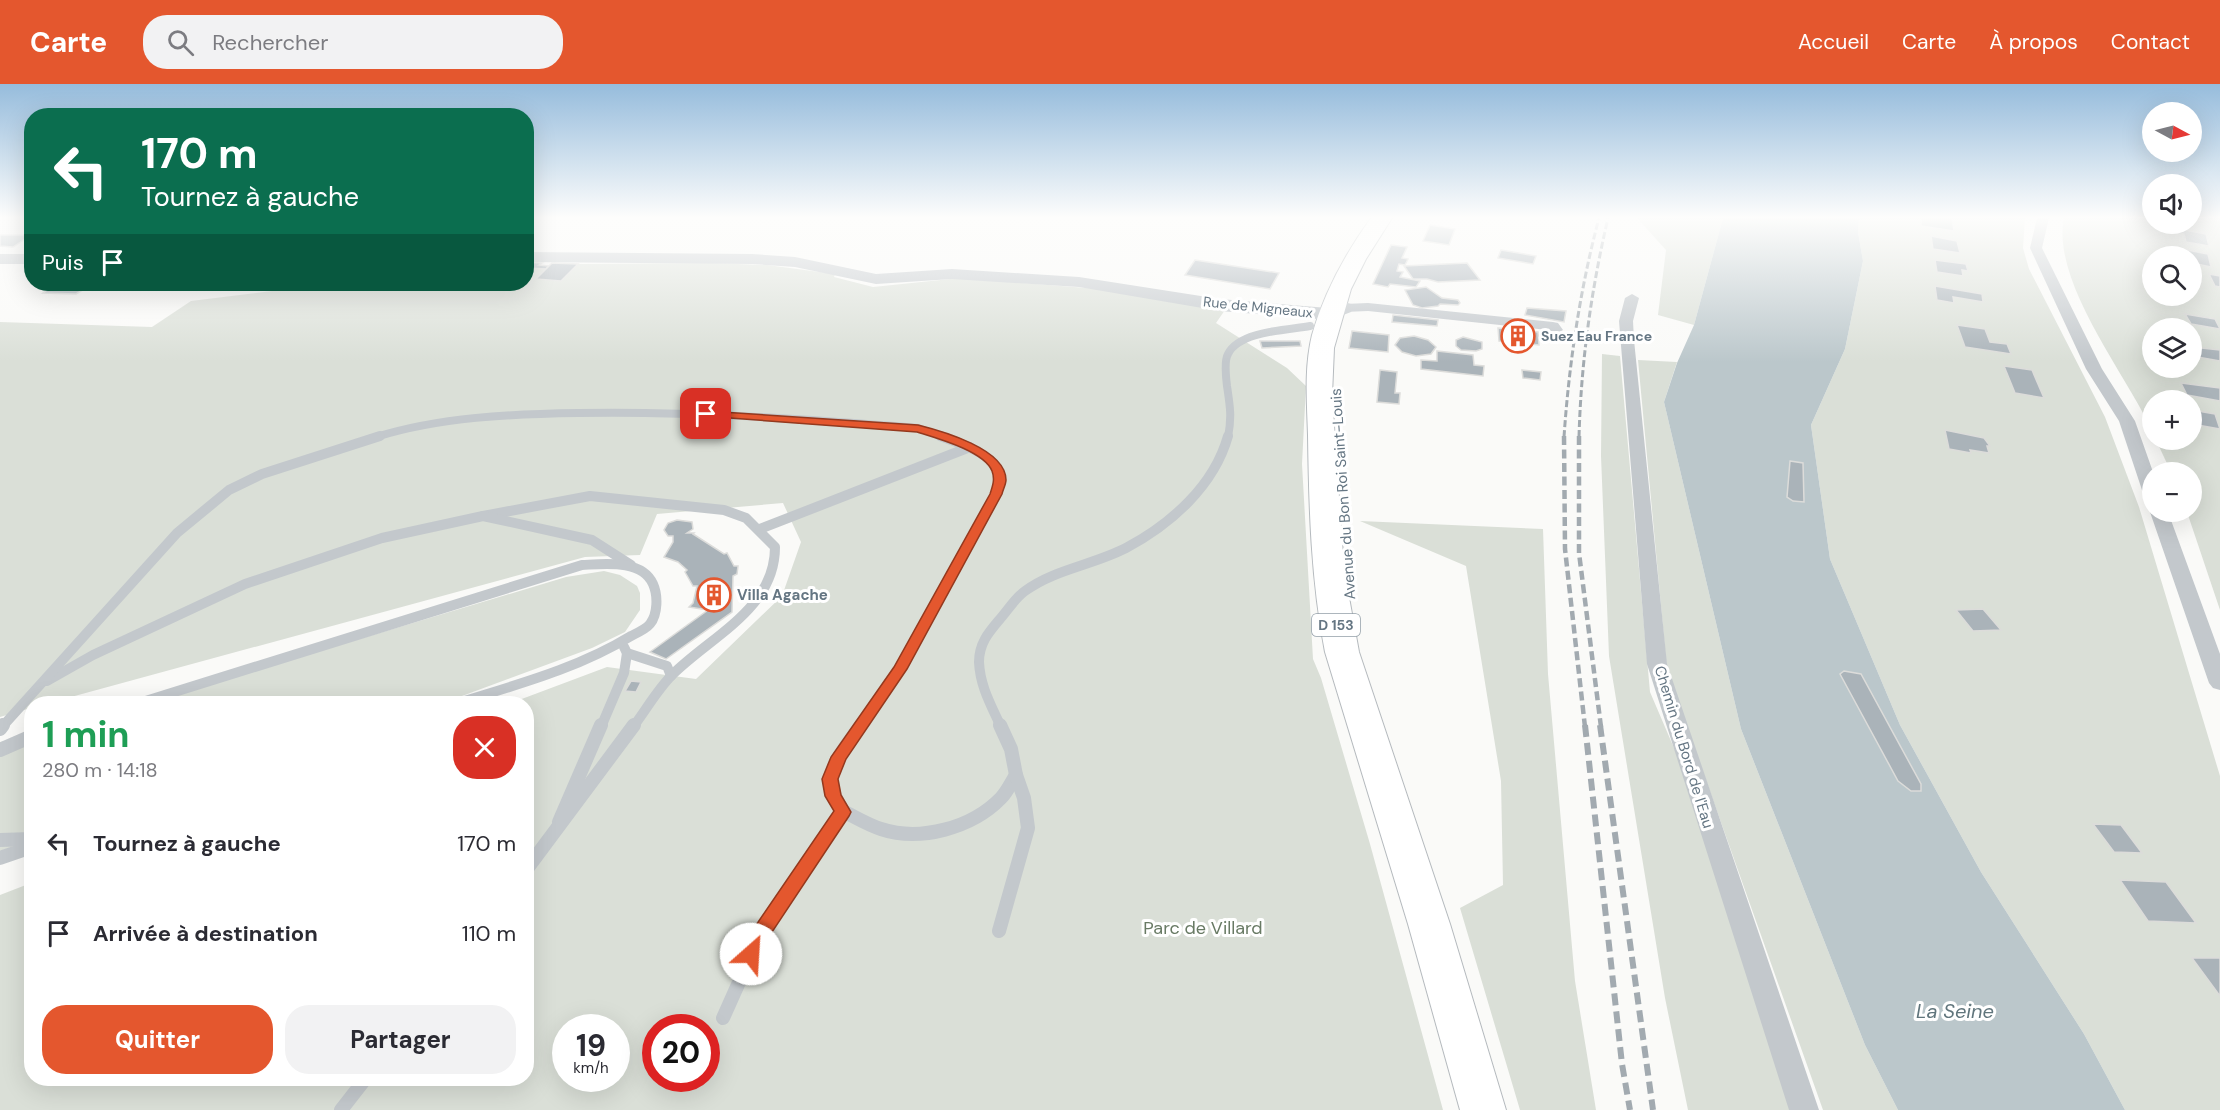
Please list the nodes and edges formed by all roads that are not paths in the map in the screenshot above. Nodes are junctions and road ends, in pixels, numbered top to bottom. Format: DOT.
graph roads {
  1 [pos="813,266"];
  2 [pos="1351,266"];
  3 [pos="1363,266"];
  4 [pos="2045,266"];
  5 [pos="1632,298"];
  6 [pos="1328,316"];
  7 [pos="1556,330"];
  8 [pos="970,447"];
  9 [pos="2142,464"];
  10 [pos="483,516"];
  11 [pos="2163,522"];
  12 [pos="760,529"];
  13 [pos="632,567"];
  14 [pos="624,648"];
  15 [pos="671,676"];
  16 [pos="2220,683"];
  17 [pos="39,686"];
  18 [pos="30,696"];
  19 [pos="162,696"];
  20 [pos="478,696"];
  21 [pos="24,703"];
  22 [pos="2,727"];
  23 [pos="24,738"];
  24 [pos="18,740"];
  25 [pos="0,750"];
  26 [pos="1016,774"];
  27 [pos="843,812"];
  28 [pos="554,835"];
  29 [pos="24,839"];
  30 [pos="0,840"];
  31 [pos="24,850"];
  32 [pos="0,858"];
  33 [pos="534,860"];
  34 [pos="999,932"];
  35 [pos="723,1018"];
  36 [pos="360,1086"];
  37 [pos="341,1110"];
  38 [pos="1483,1110"];
  39 [pos="1804,1110"];
  1 -- 6 [label="street, Rue de Migneaux"];
  2 -- 6 [label="main road, D 153"];
  3 -- 6 [label="main road, D 153"];
  4 -- 9 [label="street"];
  5 -- 39 [label="street, Chemin du Bord de l'Eau"];
  6 -- 7 [label="street"];
  6 -- 26 [label="lane"];
  6 -- 38 [label="main road, Avenue du Bon Roi Saint-Louis / D 153"];
  8 -- 12 [label="lane"];
  8 -- 17 [label="lane"];
  8 -- 27 [label="lane"];
  10 -- 12 [label="lane"];
  10 -- 13 [label="lane"];
  10 -- 17 [label="lane"];
  11 -- 16 [label="street"];
  12 -- 15 [label="lane"];
  13 -- 14 [label="lane"];
  13 -- 19 [label="lane"];
  14 -- 15 [label="lane"];
  14 -- 20 [label="lane"];
  14 -- 28 [label="lane"];
  15 -- 28 [label="lane"];
  17 -- 18 [label="lane"];
  21 -- 22 [label="lane"];
  22 -- 24 [label="lane"];
  23 -- 24 [label="lane"];
  24 -- 25 [label="lane"];
  26 -- 27 [label="lane"];
  26 -- 34 [label="lane"];
  27 -- 35 [label="lane"];
  28 -- 33 [label="lane"];
  29 -- 30 [label="lane"];
  31 -- 32 [label="lane"];
  36 -- 37 [label="lane"];
}
